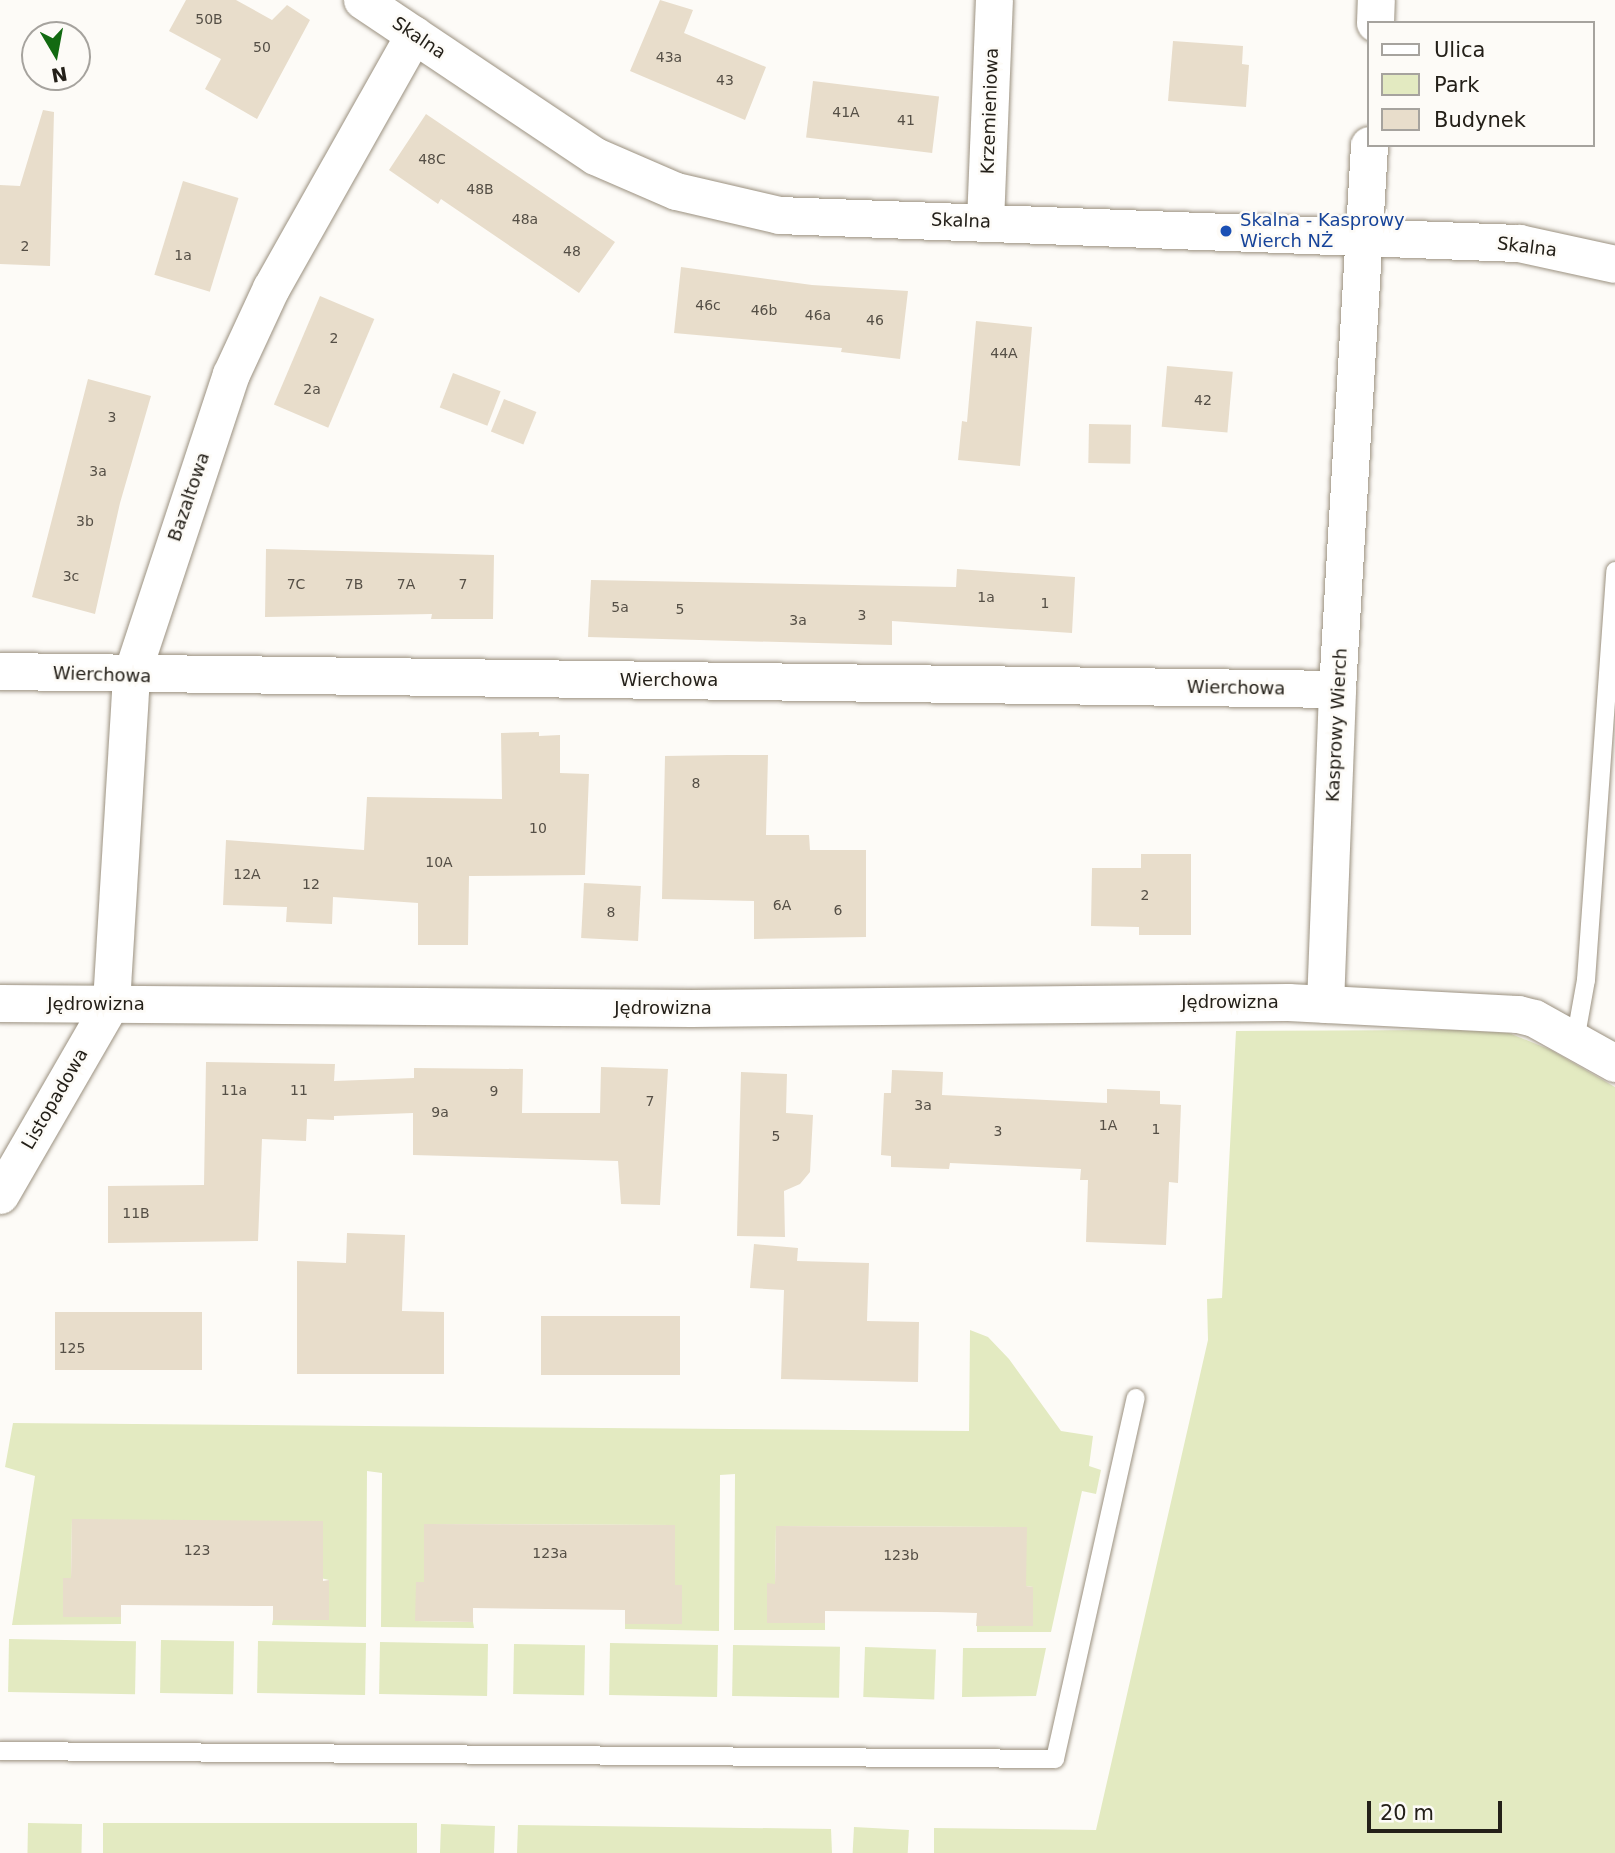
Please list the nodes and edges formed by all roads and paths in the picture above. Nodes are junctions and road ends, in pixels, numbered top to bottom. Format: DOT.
graph roads {
  1 [pos="362,0"];
  2 [pos="994,0"];
  3 [pos="1376,0"];
  4 [pos="1375,21"];
  5 [pos="414,34"];
  6 [pos="1369,147"];
  7 [pos="985,222"];
  8 [pos="1365,235"];
  9 [pos="1615,264"];
  10 [pos="1615,571"];
  11 [pos="0,671"];
  12 [pos="131,676"];
  13 [pos="1337,689"];
  14 [pos="0,1003"];
  15 [pos="111,1003"];
  16 [pos="1325,1004"];
  17 [pos="1575,1041"];
  18 [pos="1615,1063"];
  19 [pos="0,1195"];
  20 [pos="1136,1398"];
  21 [pos="0,1751"];
  1 -- 5 [label="street, Skalna"];
  2 -- 7 [label="street, Krzemieniowa"];
  3 -- 4 [label="street"];
  5 -- 7 [label="street, Skalna"];
  5 -- 12 [label="street, Bazaltowa"];
  6 -- 8 [label="street, Kasprowy Wierch"];
  7 -- 8 [label="street, Skalna"];
  8 -- 9 [label="street, Skalna"];
  8 -- 13 [label="street, Kasprowy Wierch"];
  10 -- 17 [label="lane"];
  11 -- 12 [label="street, Wierchowa"];
  12 -- 13 [label="street, Wierchowa"];
  12 -- 15 [label="street, Bazaltowa"];
  13 -- 16 [label="street, Kasprowy Wierch"];
  14 -- 15 [label="street, Jędrowizna"];
  15 -- 16 [label="street, Jędrowizna"];
  15 -- 19 [label="street, Listopadowa"];
  16 -- 17 [label="street"];
  17 -- 18 [label="street"];
  20 -- 21 [label="lane"];
}
